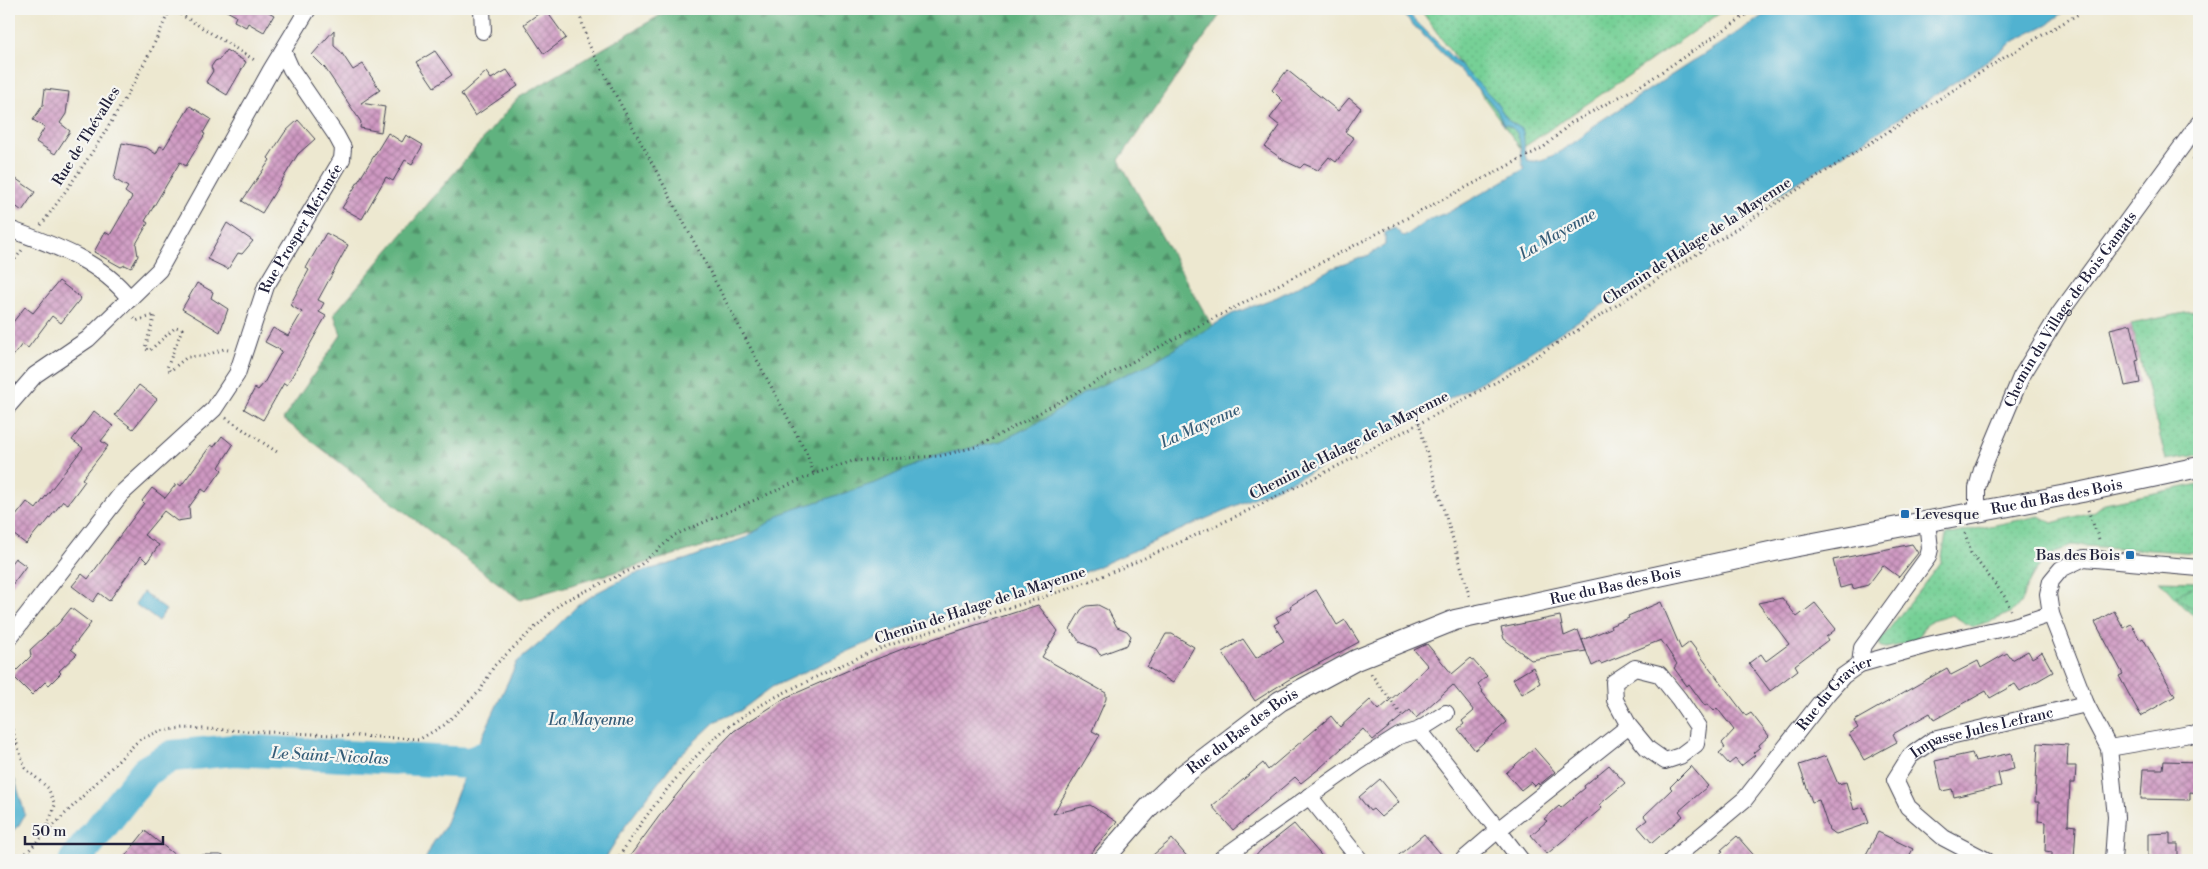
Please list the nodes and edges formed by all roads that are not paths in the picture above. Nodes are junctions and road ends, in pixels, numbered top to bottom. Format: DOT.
graph roads {
  1 [pos="308,9"];
  2 [pos="482,9"];
  3 [pos="482,31"];
  4 [pos="283,51"];
  5 [pos="2199,123"];
  6 [pos="9,229"];
  7 [pos="130,299"];
  8 [pos="9,404"];
  9 [pos="2199,467"];
  10 [pos="1978,511"];
  11 [pos="1927,521"];
  12 [pos="2199,568"];
  13 [pos="2051,614"];
  14 [pos="9,638"];
  15 [pos="1860,664"];
  16 [pos="2086,704"];
  17 [pos="1446,713"];
  18 [pos="1629,726"];
  19 [pos="1417,731"];
  20 [pos="2199,737"];
  21 [pos="2109,748"];
  22 [pos="1309,796"];
  23 [pos="1498,830"];
  24 [pos="1221,859"];
  25 [pos="203,860"];
  26 [pos="220,860"];
  27 [pos="1103,860"];
  28 [pos="1360,860"];
  29 [pos="1463,860"];
  30 [pos="1521,860"];
  31 [pos="1672,860"];
  32 [pos="1986,860"];
  33 [pos="2114,860"];
  1 -- 4 [label="street"];
  2 -- 3 [label="street"];
  4 -- 7 [label="street"];
  4 -- 14 [label="street, Rue Prosper Mérimée"];
  5 -- 10 [label="street, Chemin du Village de Bois Gamats"];
  6 -- 7 [label="street"];
  7 -- 8 [label="street"];
  9 -- 10 [label="street, Rue du Bas des Bois"];
  10 -- 11 [label="street, Rue du Bas des Bois"];
  11 -- 15 [label="street"];
  11 -- 27 [label="street, Rue du Bas des Bois"];
  12 -- 13 [label="street"];
  13 -- 15 [label="street, Rue du Gravier"];
  13 -- 16 [label="street"];
  15 -- 31 [label="street, Rue du Gravier"];
  16 -- 21 [label="street"];
  16 -- 32 [label="street, Impasse Jules Lefranc"];
  17 -- 19 [label="street"];
  18 -- 18 [label="street"];
  18 -- 23 [label="street"];
  19 -- 22 [label="street"];
  19 -- 23 [label="street"];
  20 -- 21 [label="street"];
  21 -- 33 [label="street"];
  22 -- 24 [label="street"];
  22 -- 28 [label="street"];
  23 -- 29 [label="street"];
  23 -- 30 [label="street"];
  25 -- 26 [label="lane"];
}
